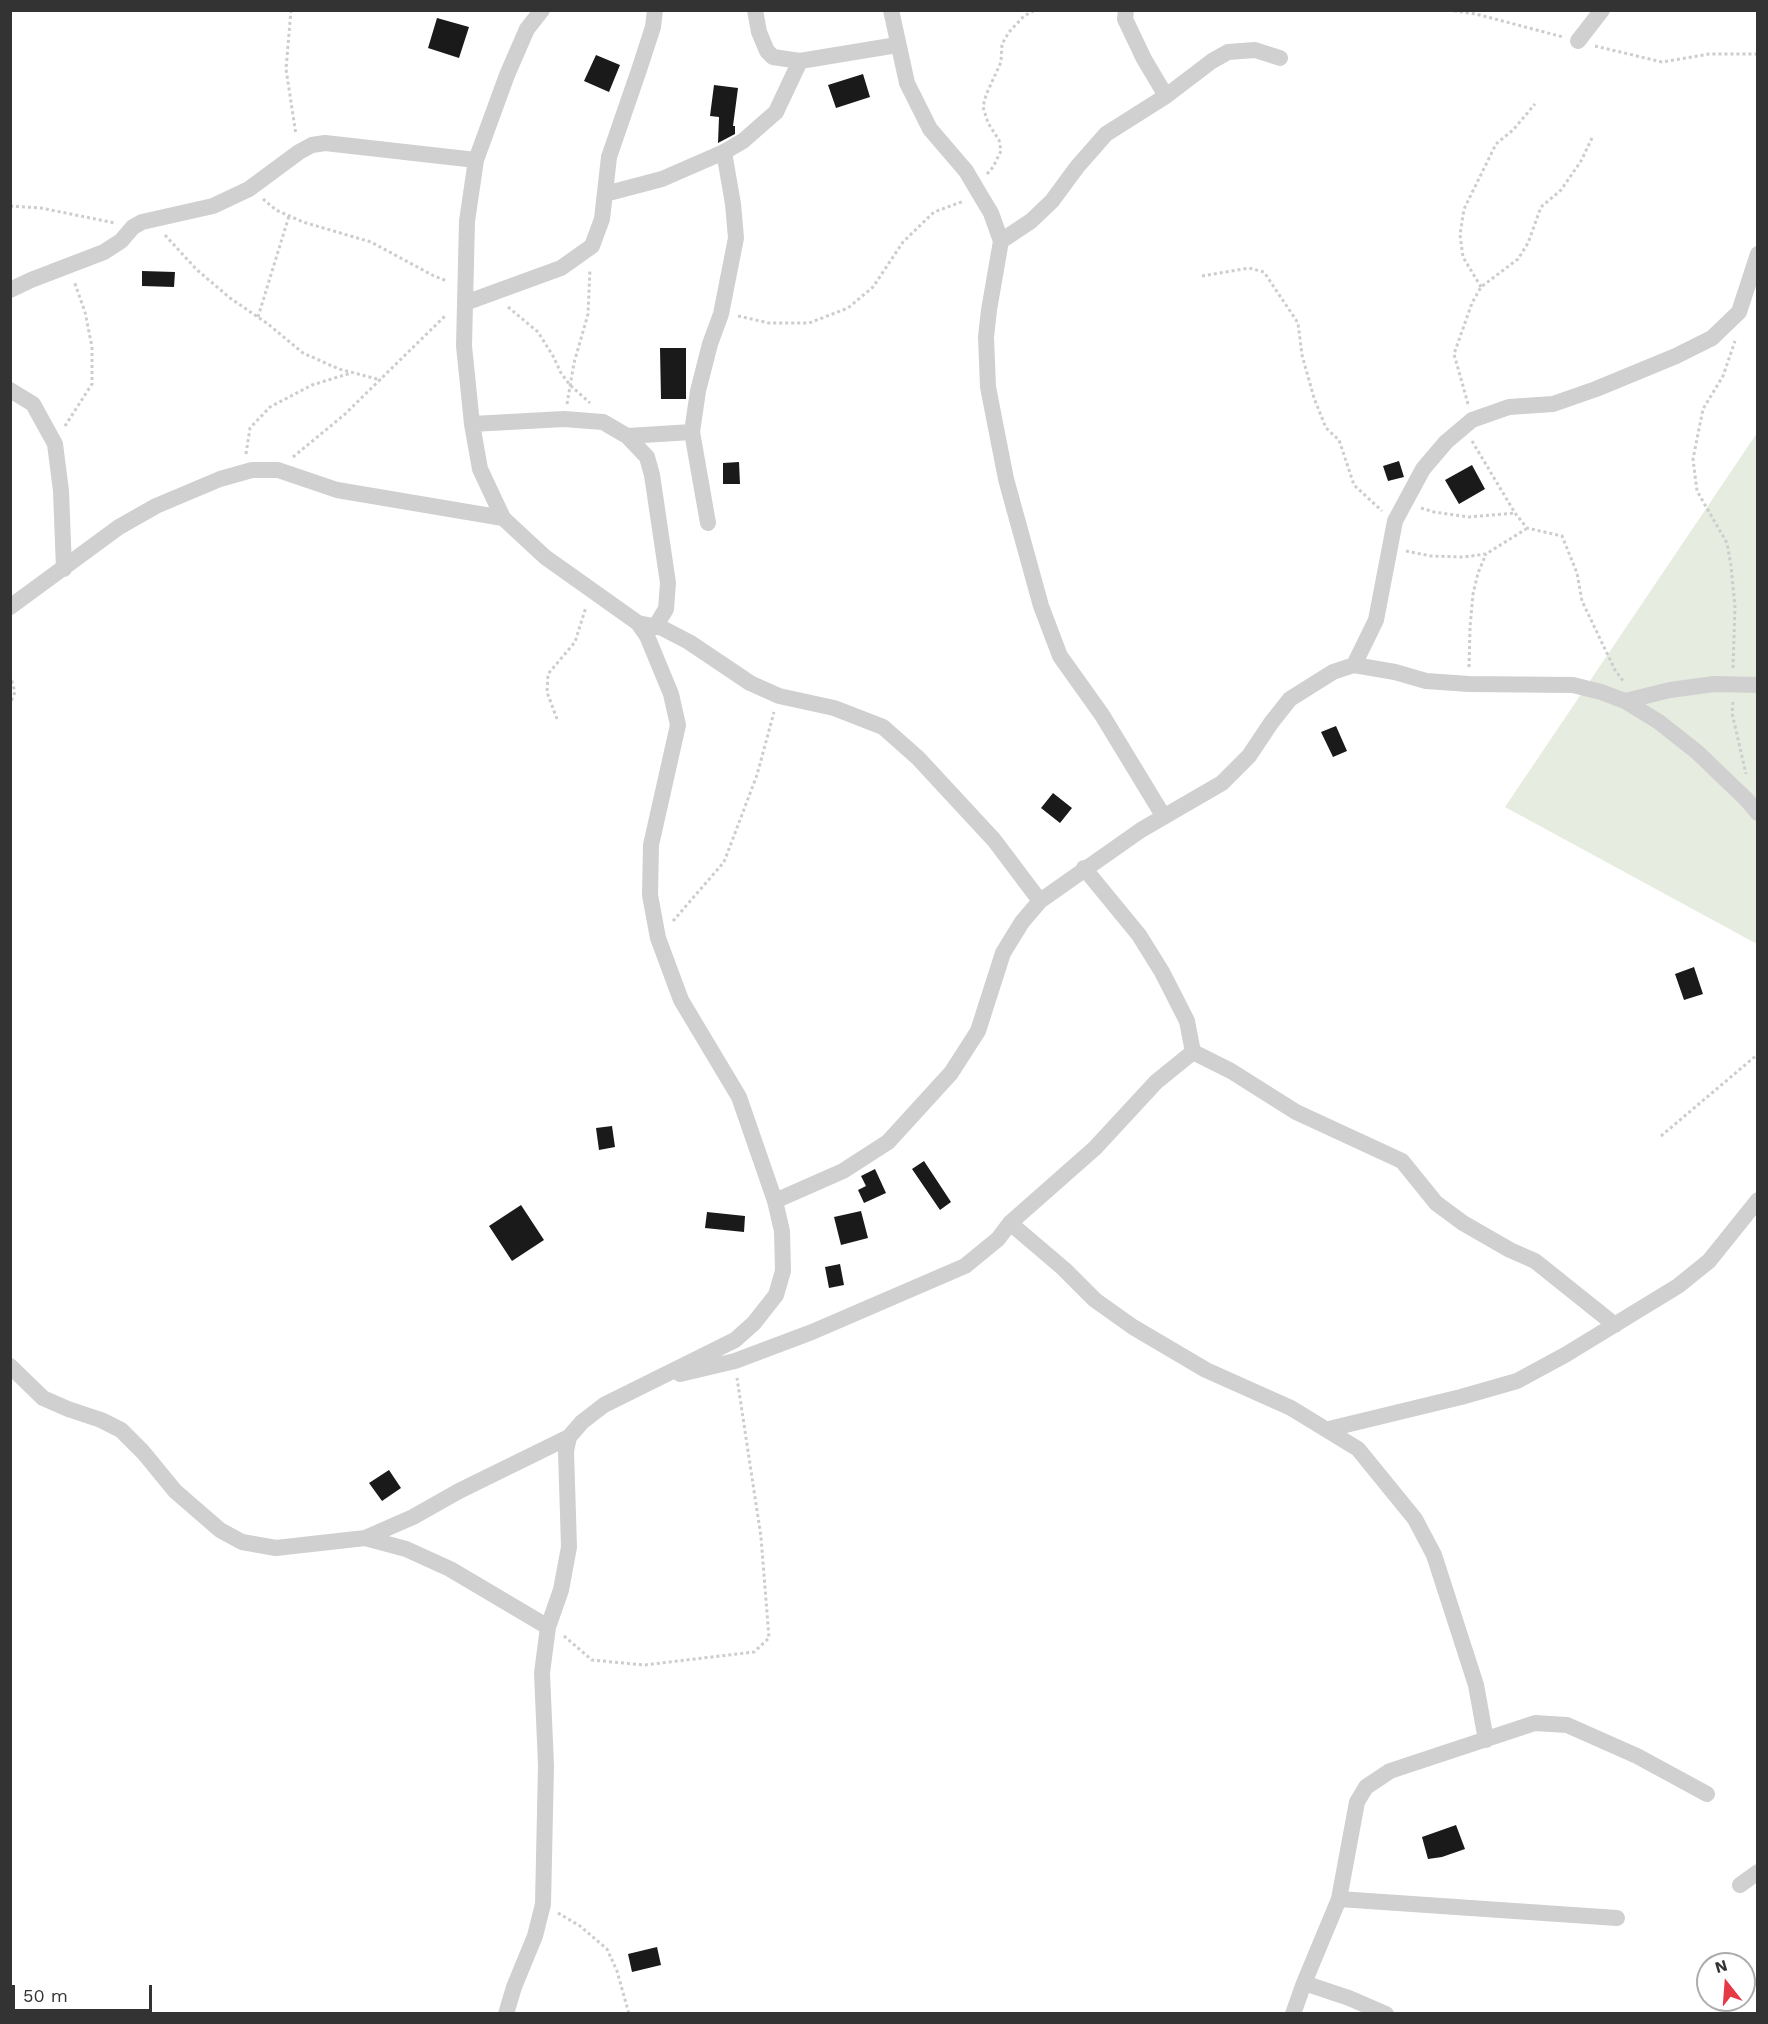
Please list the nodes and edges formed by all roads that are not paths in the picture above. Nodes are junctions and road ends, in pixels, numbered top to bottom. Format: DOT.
graph roads {
  1 [pos="542,10"];
  2 [pos="656,10"];
  3 [pos="755,10"];
  4 [pos="891,10"];
  5 [pos="1126,10"];
  6 [pos="1602,10"];
  7 [pos="1578,41"];
  8 [pos="897,45"];
  9 [pos="1280,58"];
  10 [pos="800,61"];
  11 [pos="1166,96"];
  12 [pos="724,152"];
  13 [pos="476,160"];
  14 [pos="605,194"];
  15 [pos="1001,240"];
  16 [pos="1758,254"];
  17 [pos="10,290"];
  18 [pos="466,295"];
  19 [pos="10,390"];
  20 [pos="472,424"];
  21 [pos="692,432"];
  22 [pos="627,436"];
  23 [pos="503,518"];
  24 [pos="708,523"];
  25 [pos="64,569"];
  26 [pos="10,607"];
  27 [pos="638,622"];
  28 [pos="655,627"];
  29 [pos="1354,665"];
  30 [pos="1758,685"];
  31 [pos="1631,699"];
  32 [pos="1755,809"];
  33 [pos="1164,817"];
  34 [pos="1084,868"];
  35 [pos="1040,901"];
  36 [pos="1193,1052"];
  37 [pos="1758,1200"];
  38 [pos="776,1201"];
  39 [pos="1010,1223"];
  40 [pos="1615,1325"];
  41 [pos="10,1366"];
  42 [pos="647,1382"];
  43 [pos="1329,1430"];
  44 [pos="569,1437"];
  45 [pos="364,1538"];
  46 [pos="548,1625"];
  47 [pos="1486,1740"];
  48 [pos="1707,1794"];
  49 [pos="1758,1872"];
  50 [pos="1740,1885"];
  51 [pos="1339,1899"];
  52 [pos="1617,1918"];
  53 [pos="1304,1983"];
  54 [pos="506,2013"];
  55 [pos="1293,2013"];
  56 [pos="1386,2013"];
  1 -- 13 [label="street"];
  2 -- 14 [label="street"];
  3 -- 10 [label="street"];
  4 -- 8 [label="street"];
  5 -- 11 [label="street"];
  6 -- 7 [label="street"];
  8 -- 10 [label="street"];
  8 -- 15 [label="street"];
  9 -- 11 [label="street"];
  10 -- 12 [label="street"];
  11 -- 15 [label="street"];
  12 -- 14 [label="street"];
  12 -- 21 [label="street"];
  13 -- 17 [label="street"];
  13 -- 18 [label="street"];
  14 -- 18 [label="street"];
  15 -- 33 [label="street"];
  16 -- 29 [label="street"];
  18 -- 20 [label="street"];
  19 -- 25 [label="street"];
  20 -- 22 [label="street"];
  20 -- 23 [label="street"];
  21 -- 22 [label="street"];
  21 -- 24 [label="street"];
  22 -- 28 [label="street"];
  23 -- 25 [label="street"];
  23 -- 27 [label="street"];
  25 -- 26 [label="street"];
  27 -- 28 [label="street"];
  27 -- 38 [label="street"];
  28 -- 35 [label="street"];
  29 -- 31 [label="street"];
  29 -- 33 [label="street"];
  30 -- 31 [label="street"];
  31 -- 32 [label="street"];
  33 -- 34 [label="street"];
  34 -- 35 [label="street"];
  34 -- 36 [label="street"];
  35 -- 38 [label="street"];
  36 -- 39 [label="street"];
  36 -- 40 [label="street"];
  37 -- 40 [label="street"];
  38 -- 42 [label="street"];
  39 -- 42 [label="street"];
  39 -- 43 [label="street"];
  40 -- 43 [label="street"];
  41 -- 45 [label="street"];
  42 -- 44 [label="street"];
  43 -- 47 [label="street"];
  44 -- 45 [label="street"];
  44 -- 46 [label="street"];
  45 -- 46 [label="street"];
  46 -- 54 [label="street"];
  47 -- 48 [label="street"];
  47 -- 51 [label="street"];
  49 -- 50 [label="street"];
  51 -- 52 [label="street"];
  51 -- 53 [label="street"];
  53 -- 55 [label="street"];
  53 -- 56 [label="street"];
}
